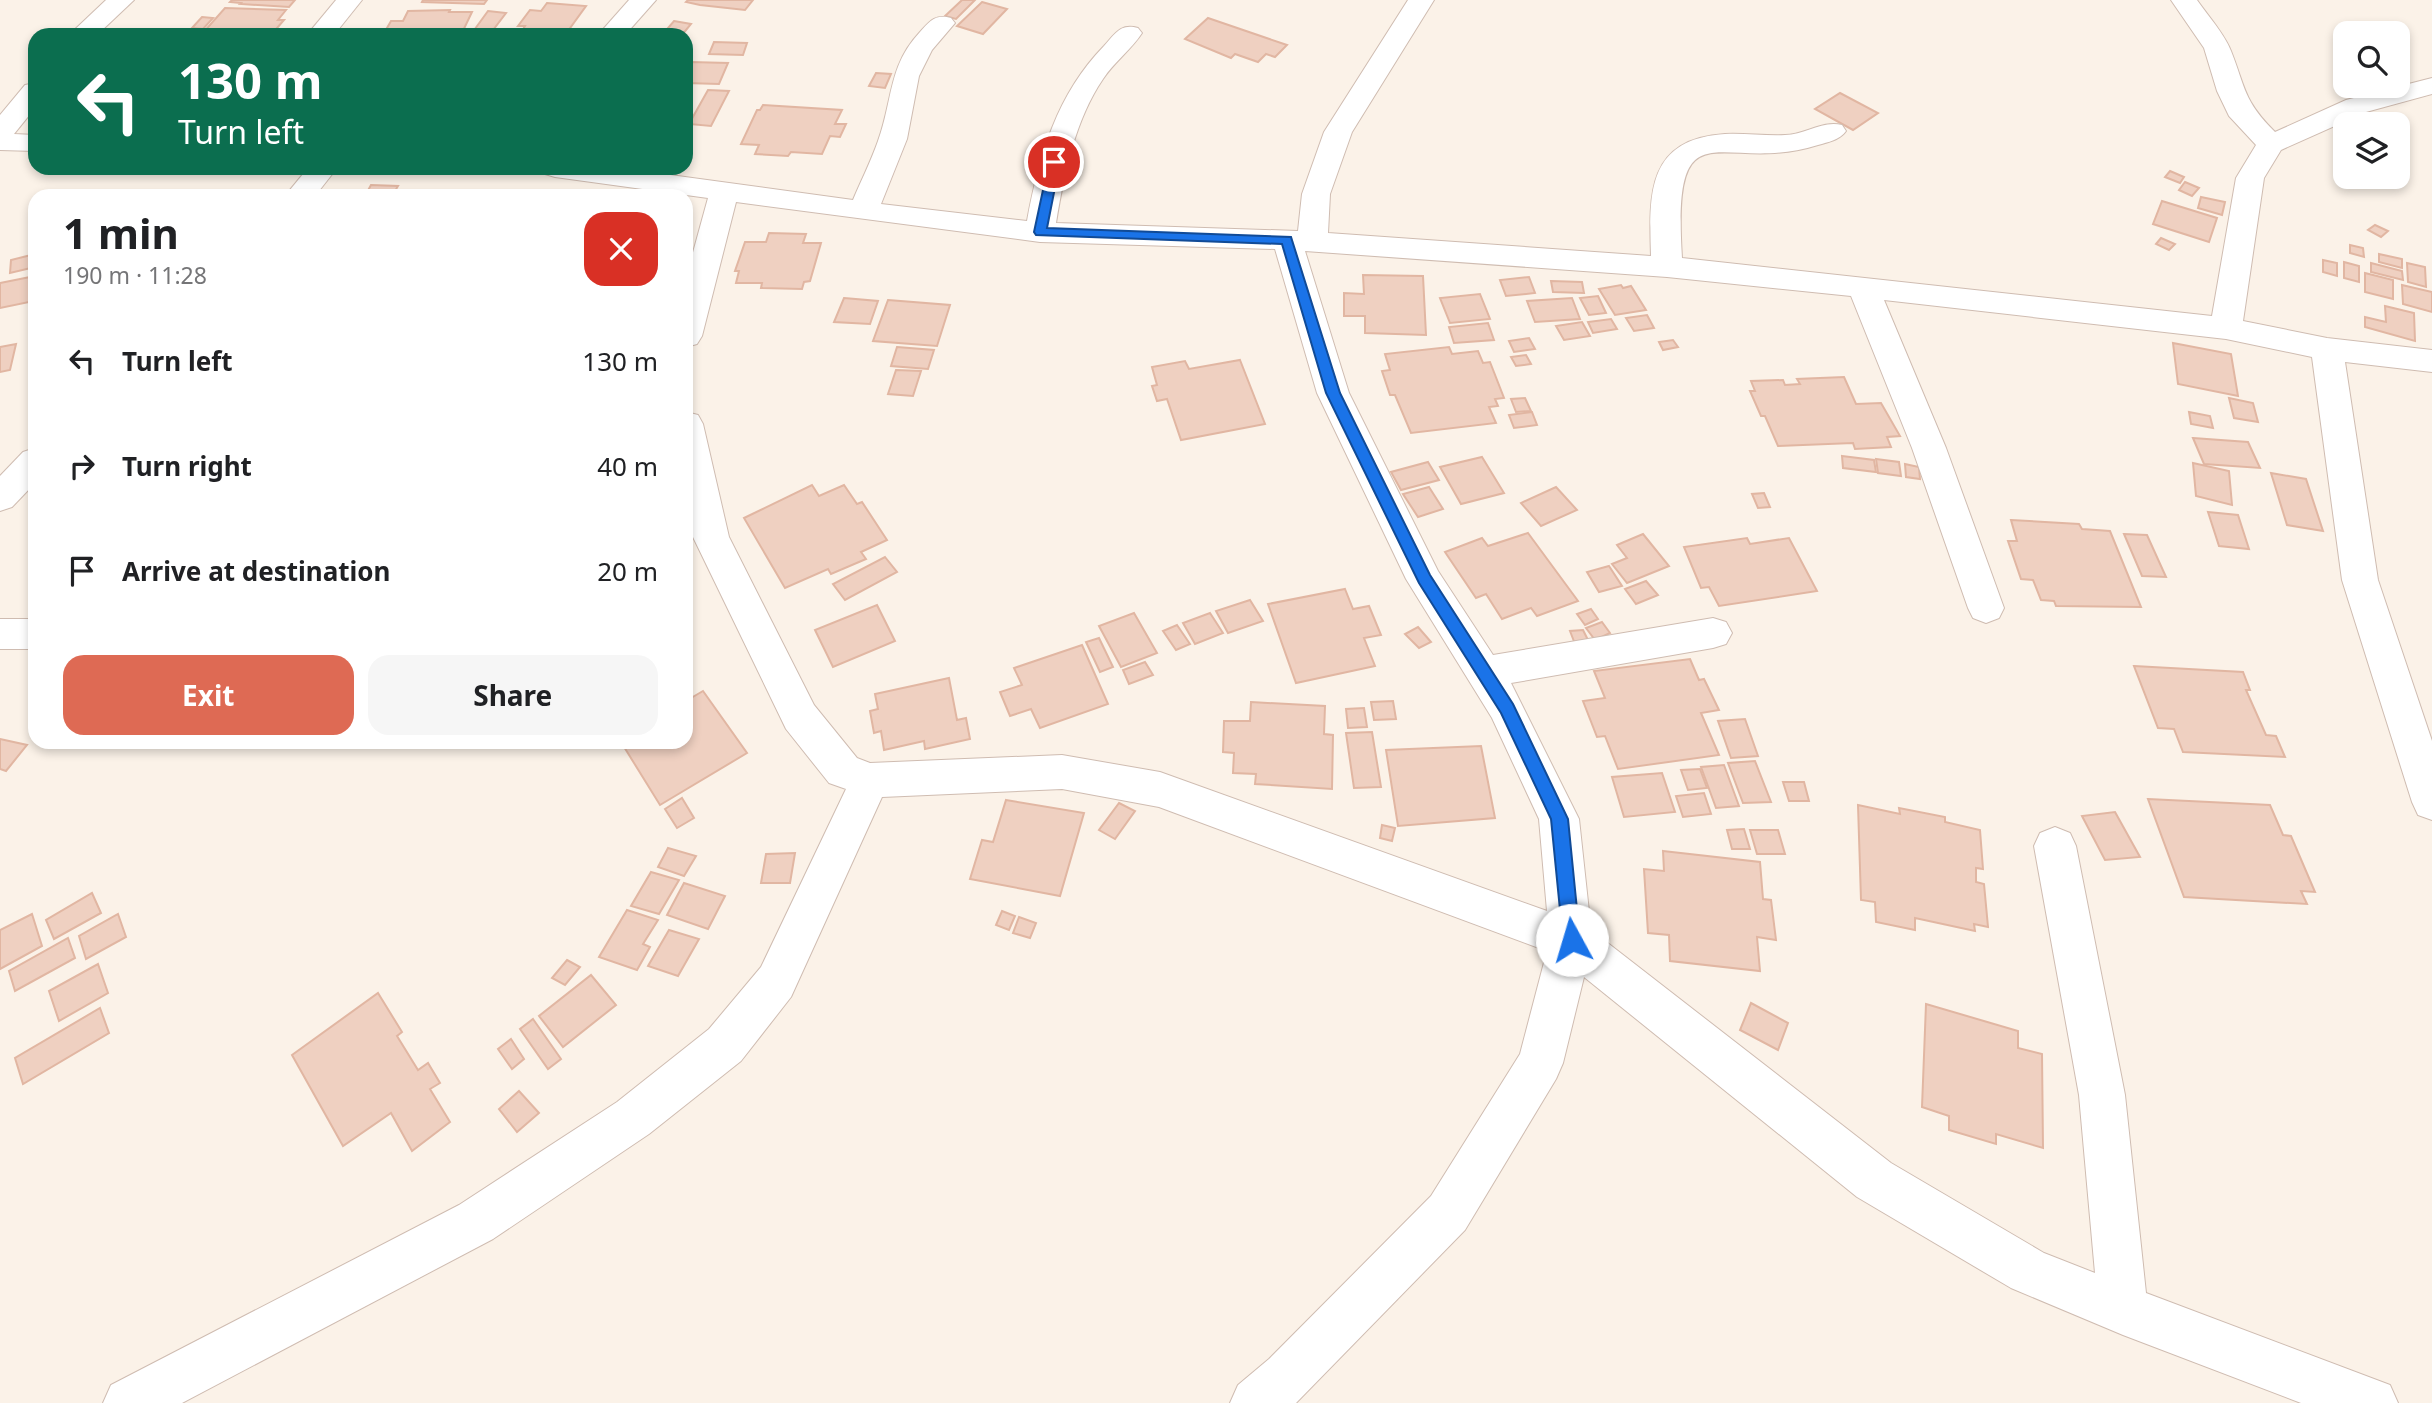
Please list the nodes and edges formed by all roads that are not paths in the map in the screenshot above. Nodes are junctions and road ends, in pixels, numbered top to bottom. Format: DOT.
graph roads {
  1 [pos="121,0"];
  2 [pos="349,0"];
  3 [pos="643,0"];
  4 [pos="1421,0"];
  5 [pos="2184,0"];
  6 [pos="942,23"];
  7 [pos="90,28"];
  8 [pos="326,28"];
  9 [pos="617,28"];
  10 [pos="1129,33"];
  11 [pos="2432,86"];
  12 [pos="28,99"];
  13 [pos="1832,131"];
  14 [pos="0,133"];
  15 [pos="0,142"];
  16 [pos="28,144"];
  17 [pos="2272,144"];
  18 [pos="317,175"];
  19 [pos="604,175"];
  20 [pos="305,189"];
  21 [pos="724,192"];
  22 [pos="863,211"];
  23 [pos="1040,232"];
  24 [pos="1300,241"];
  25 [pos="1667,267"];
  26 [pos="1863,287"];
  27 [pos="693,310"];
  28 [pos="2226,328"];
  29 [pos="2327,349"];
  30 [pos="2432,361"];
  31 [pos="28,468"];
  32 [pos="693,492"];
  33 [pos="0,498"];
  34 [pos="698,540"];
  35 [pos="1986,608"];
  36 [pos="1713,632"];
  37 [pos="0,634"];
  38 [pos="28,635"];
  39 [pos="1483,672"];
  40 [pos="870,780"];
  41 [pos="2432,802"];
  42 [pos="2055,846"];
  43 [pos="1572,940"];
  44 [pos="2123,1310"];
  45 [pos="129,1403"];
  46 [pos="1256,1403"];
  47 [pos="2372,1403"];
  1 -- 7 [label="street"];
  2 -- 8 [label="street"];
  3 -- 9 [label="street"];
  4 -- 24 [label="street"];
  5 -- 17 [label="street"];
  6 -- 22 [label="street"];
  10 -- 23 [label="street"];
  11 -- 17 [label="street"];
  12 -- 14 [label="street"];
  13 -- 25 [label="street"];
  15 -- 16 [label="street"];
  17 -- 28 [label="street"];
  18 -- 20 [label="street"];
  19 -- 21 [label="street"];
  21 -- 22 [label="street"];
  21 -- 27 [label="street"];
  22 -- 23 [label="street"];
  23 -- 24 [label="street"];
  24 -- 25 [label="street"];
  24 -- 39 [label="street"];
  25 -- 26 [label="street"];
  26 -- 28 [label="street"];
  26 -- 35 [label="street"];
  28 -- 29 [label="street"];
  29 -- 30 [label="street"];
  29 -- 41 [label="street"];
  31 -- 33 [label="street"];
  32 -- 34 [label="street"];
  34 -- 40 [label="street"];
  36 -- 39 [label="street"];
  37 -- 38 [label="street"];
  39 -- 43 [label="street"];
  40 -- 43 [label="street"];
  40 -- 45 [label="street"];
  42 -- 44 [label="street"];
  43 -- 44 [label="street"];
  43 -- 46 [label="street"];
  44 -- 47 [label="street"];
}
